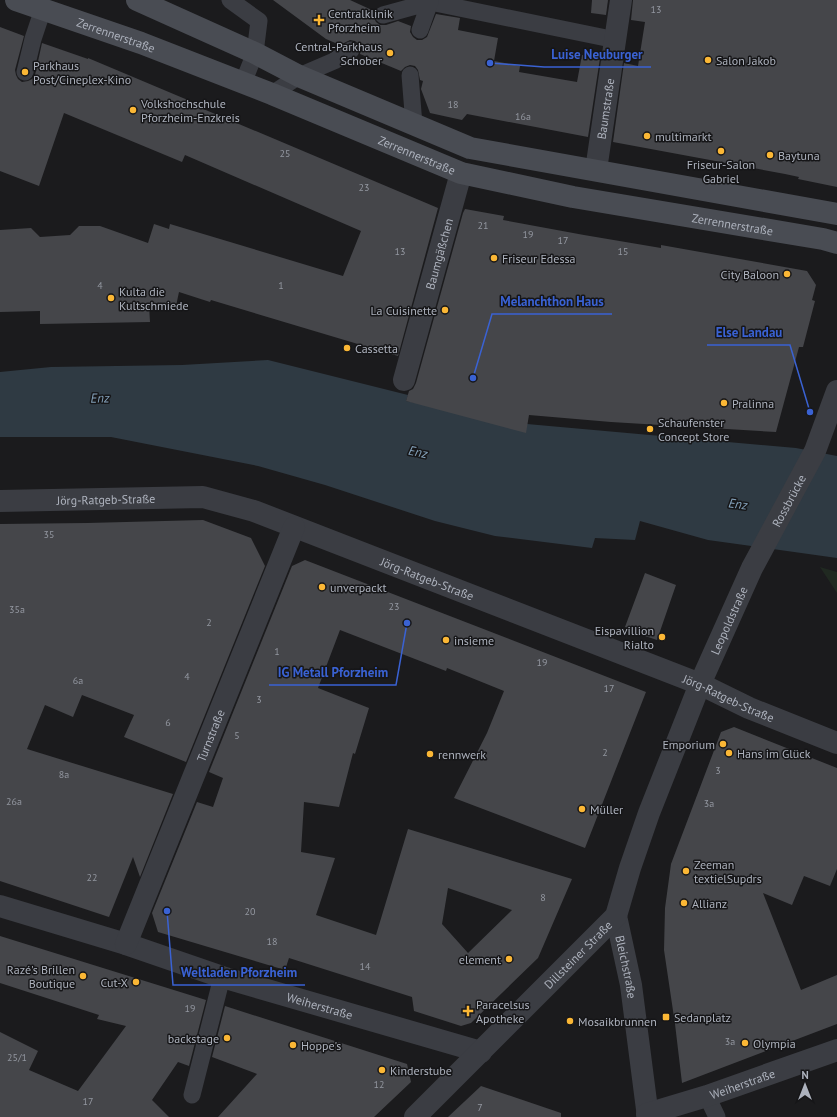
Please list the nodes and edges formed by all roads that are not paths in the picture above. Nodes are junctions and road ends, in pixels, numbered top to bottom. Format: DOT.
graph roads {
  1 [pos="16,0"];
  2 [pos="137,0"];
  3 [pos="230,0"];
  4 [pos="622,0"];
  5 [pos="430,1"];
  6 [pos="43,9"];
  7 [pos="383,15"];
  8 [pos="420,30"];
  9 [pos="616,40"];
  10 [pos="352,50"];
  11 [pos="254,53"];
  12 [pos="25,72"];
  13 [pos="410,75"];
  14 [pos="299,76"];
  15 [pos="243,83"];
  16 [pos="272,94"];
  17 [pos="414,125"];
  18 [pos="596,170"];
  19 [pos="461,173"];
  20 [pos="837,214"];
  21 [pos="837,242"];
  22 [pos="404,380"];
  23 [pos="837,391"];
  24 [pos="0,501"];
  25 [pos="294,527"];
  26 [pos="761,552"];
  27 [pos="700,684"];
  28 [pos="837,743"];
  29 [pos="0,906"];
  30 [pos="616,916"];
  31 [pos="126,944"];
  32 [pos="222,977"];
  33 [pos="837,1050"];
  34 [pos="481,1052"];
  35 [pos="192,1095"];
  36 [pos="708,1096"];
  37 [pos="646,1116"];
  38 [pos="415,1117"];
  39 [pos="716,1117"];
  1 -- 6 [label="main road, Zerrennerstraße"];
  2 -- 11 [label="main road"];
  3 -- 11 [label="lane"];
  4 -- 9 [label="street, Baumstraße"];
  5 -- 7 [label="lane"];
  5 -- 8 [label="lane"];
  5 -- 9 [label="lane"];
  6 -- 12 [label="lane"];
  6 -- 15 [label="main road, Zerrennerstraße"];
  9 -- 18 [label="street, Baumstraße"];
  10 -- 14 [label="lane"];
  11 -- 14 [label="main road"];
  11 -- 15 [label="lane"];
  13 -- 17 [label="lane"];
  14 -- 16 [label="lane"];
  14 -- 17 [label="main road"];
  15 -- 16 [label="main road, Zerrennerstraße"];
  16 -- 19 [label="main road, Zerrennerstraße"];
  17 -- 18 [label="main road"];
  18 -- 20 [label="main road"];
  19 -- 21 [label="main road, Zerrennerstraße"];
  19 -- 22 [label="street, Baumgäßchen"];
  23 -- 26 [label="street, Rossbrücke"];
  24 -- 25 [label="street, Jörg-Ratgeb-Straße"];
  25 -- 27 [label="street, Jörg-Ratgeb-Straße"];
  25 -- 31 [label="street, Turnstraße"];
  26 -- 27 [label="street, Leopoldstraße"];
  27 -- 28 [label="street, Jörg-Ratgeb-Straße"];
  27 -- 30 [label="street, Dillsteiner Straße"];
  29 -- 31 [label="street, Weiherstraße"];
  30 -- 34 [label="street, Dillsteiner Straße"];
  30 -- 37 [label="street, Bleichstraße"];
  31 -- 32 [label="street, Weiherstraße"];
  32 -- 34 [label="street, Weiherstraße"];
  32 -- 35 [label="lane"];
  33 -- 36 [label="street, Weiherstraße"];
  34 -- 38 [label="street, Dillsteiner Straße"];
  36 -- 37 [label="street, Weiherstraße"];
  36 -- 39 [label="lane"];
}
